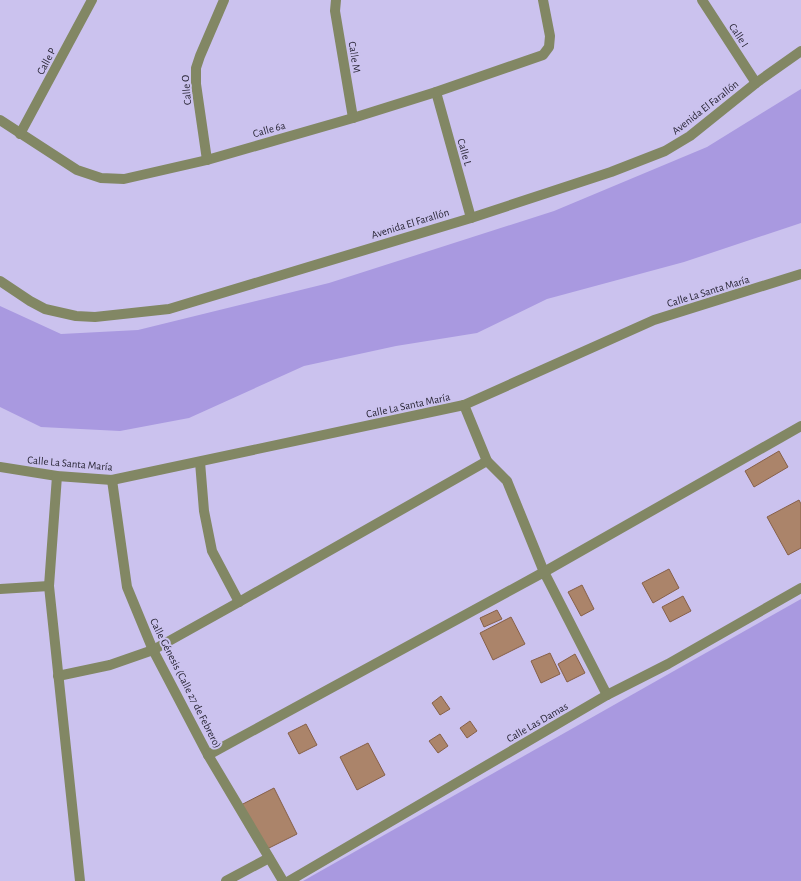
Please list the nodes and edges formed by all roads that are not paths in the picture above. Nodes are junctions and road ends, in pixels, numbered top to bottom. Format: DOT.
graph roads {
  1 [pos="92,0"];
  2 [pos="224,0"];
  3 [pos="336,0"];
  4 [pos="543,0"];
  5 [pos="702,0"];
  6 [pos="801,51"];
  7 [pos="756,83"];
  8 [pos="436,92"];
  9 [pos="353,118"];
  10 [pos="0,120"];
  11 [pos="20,134"];
  12 [pos="207,160"];
  13 [pos="471,218"];
  14 [pos="801,274"];
  15 [pos="0,281"];
  16 [pos="464,405"];
  17 [pos="801,426"];
  18 [pos="487,461"];
  19 [pos="200,462"];
  20 [pos="0,467"];
  21 [pos="57,476"];
  22 [pos="112,480"];
  23 [pos="544,572"];
  24 [pos="49,586"];
  25 [pos="801,588"];
  26 [pos="0,589"];
  27 [pos="239,602"];
  28 [pos="153,650"];
  29 [pos="58,676"];
  30 [pos="607,695"];
  31 [pos="208,755"];
  32 [pos="269,858"];
  33 [pos="80,881"];
  34 [pos="226,881"];
  35 [pos="283,881"];
  36 [pos="289,881"];
  1 -- 11 [label="street, Calle P"];
  2 -- 12 [label="street, Calle O"];
  3 -- 9 [label="street, Calle M"];
  4 -- 8 [label="street, Calle 6a"];
  5 -- 7 [label="street, Calle I"];
  6 -- 7 [label="street, Avenida El Farallón"];
  7 -- 13 [label="street, Avenida El Farallón"];
  8 -- 9 [label="street, Calle 6a"];
  8 -- 13 [label="street, Calle L"];
  9 -- 12 [label="street, Calle 6a"];
  10 -- 11 [label="street, Calle 6a"];
  11 -- 12 [label="street, Calle 6a"];
  13 -- 15 [label="street, Avenida El Farallón"];
  14 -- 16 [label="street, Calle La Santa María"];
  16 -- 18 [label="street"];
  16 -- 19 [label="street, Calle La Santa María"];
  17 -- 23 [label="street"];
  18 -- 23 [label="street"];
  18 -- 27 [label="street"];
  19 -- 22 [label="street, Calle La Santa María"];
  19 -- 27 [label="street"];
  20 -- 21 [label="street, Calle La Santa María"];
  21 -- 22 [label="street, Calle La Santa María"];
  21 -- 24 [label="street"];
  22 -- 28 [label="street, Calle Génesis (Calle 27 de Febrero)"];
  23 -- 30 [label="street"];
  23 -- 31 [label="street"];
  24 -- 26 [label="street"];
  24 -- 29 [label="street"];
  25 -- 30 [label="street, Calle Las Damas"];
  27 -- 28 [label="street"];
  28 -- 29 [label="street"];
  28 -- 31 [label="street, Calle Génesis (Calle 27 de Febrero)"];
  29 -- 33 [label="street"];
  30 -- 36 [label="street, Calle Las Damas"];
  31 -- 32 [label="street, Calle Génesis (Calle 27 de Febrero)"];
  32 -- 34 [label="street"];
  32 -- 35 [label="street, Calle Génesis (Calle 27 de Febrero)"];
}
